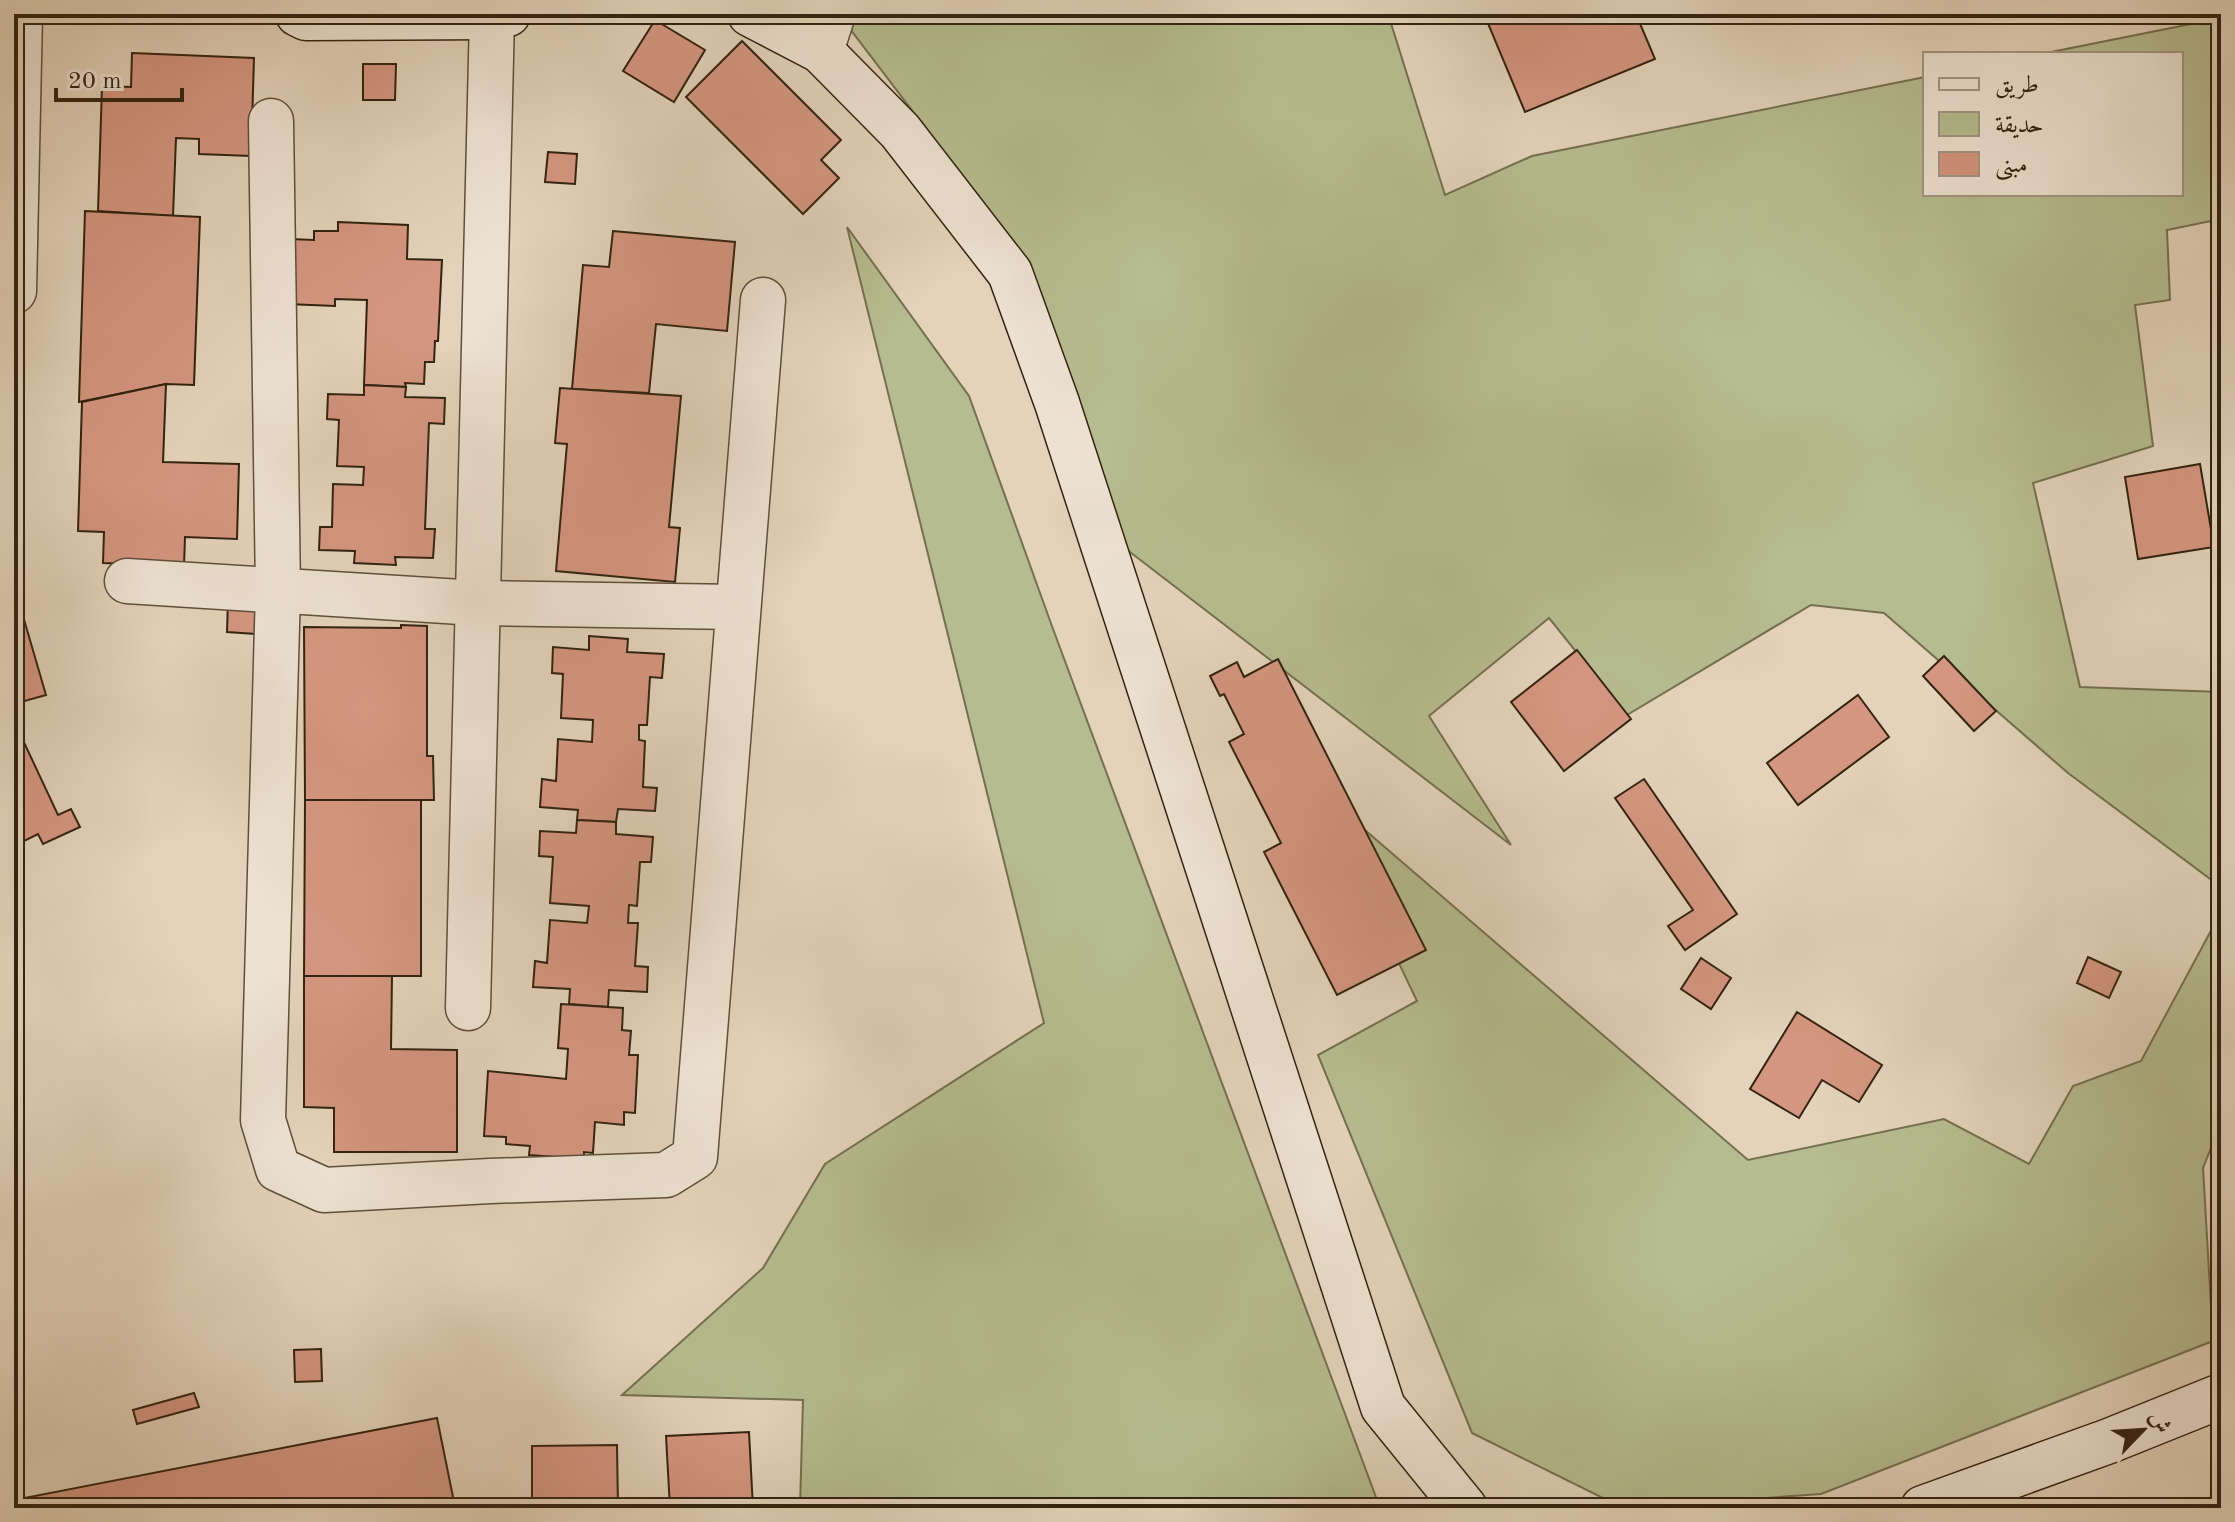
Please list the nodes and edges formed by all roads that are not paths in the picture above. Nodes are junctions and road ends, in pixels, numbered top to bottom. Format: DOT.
graph roads {
  1 [pos="20,14"];
  2 [pos="298,14"];
  3 [pos="750,14"];
  4 [pos="500,15"];
  5 [pos="827,33"];
  6 [pos="271,121"];
  7 [pos="14,291"];
  8 [pos="763,300"];
  9 [pos="127,581"];
  10 [pos="278,591"];
  11 [pos="477,603"];
  12 [pos="738,607"];
  13 [pos="468,1008"];
  14 [pos="2221,1396"];
  15 [pos="1465,1508"];
  16 [pos="1923,1508"];
  1 -- 7 [label="street"];
  2 -- 4 [label="street"];
  3 -- 5 [label="street"];
  4 -- 11 [label="street"];
  5 -- 15 [label="street"];
  6 -- 10 [label="street"];
  8 -- 12 [label="street"];
  9 -- 10 [label="street"];
  10 -- 11 [label="street"];
  10 -- 12 [label="street"];
  11 -- 12 [label="street"];
  11 -- 13 [label="street"];
  14 -- 16 [label="street"];
}
